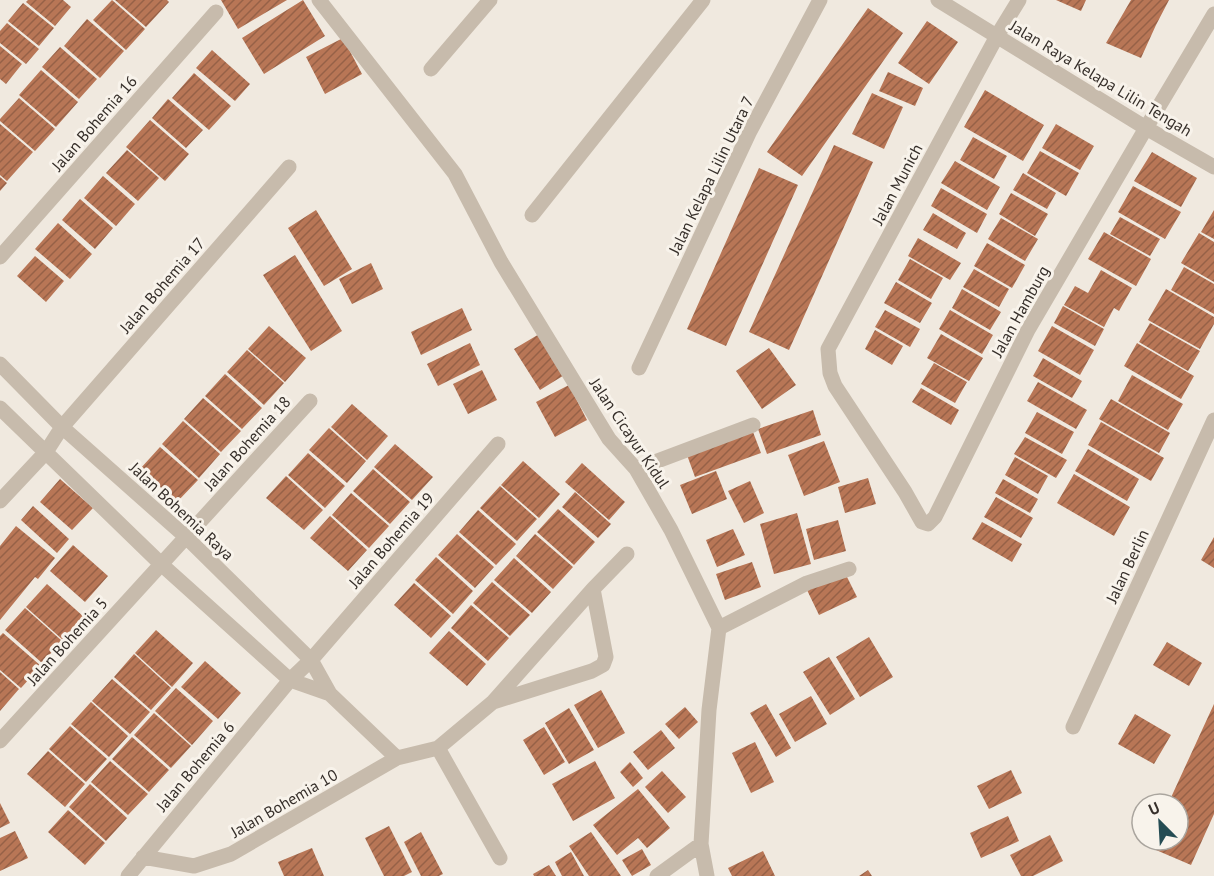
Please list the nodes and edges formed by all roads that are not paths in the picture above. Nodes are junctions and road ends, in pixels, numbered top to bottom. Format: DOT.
graph roads {
  1 [pos="319,0"];
  2 [pos="490,0"];
  3 [pos="703,0"];
  4 [pos="820,0"];
  5 [pos="938,0"];
  6 [pos="1019,0"];
  7 [pos="216,12"];
  8 [pos="1214,14"];
  9 [pos="997,36"];
  10 [pos="431,69"];
  11 [pos="1146,128"];
  12 [pos="289,167"];
  13 [pos="1214,167"];
  14 [pos="532,215"];
  15 [pos="0,257"];
  16 [pos="0,364"];
  17 [pos="639,368"];
  18 [pos="310,401"];
  19 [pos="0,408"];
  20 [pos="1214,420"];
  21 [pos="753,425"];
  22 [pos="62,427"];
  23 [pos="498,444"];
  24 [pos="46,452"];
  25 [pos="636,469"];
  26 [pos="0,501"];
  27 [pos="935,517"];
  28 [pos="186,537"];
  29 [pos="627,554"];
  30 [pos="161,564"];
  31 [pos="849,569"];
  32 [pos="593,589"];
  33 [pos="719,628"];
  34 [pos="311,660"];
  35 [pos="290,680"];
  36 [pos="330,694"];
  37 [pos="493,702"];
  38 [pos="1073,727"];
  39 [pos="0,741"];
  40 [pos="438,748"];
  41 [pos="398,758"];
  42 [pos="701,844"];
  43 [pos="143,857"];
  44 [pos="500,858"];
  45 [pos="128,876"];
  46 [pos="657,876"];
  47 [pos="707,876"];
  1 -- 25 [label="street, Jalan Cicayur Kidul"];
  2 -- 10 [label="street"];
  3 -- 14 [label="street"];
  4 -- 17 [label="street, Jalan Kelapa Lilin Utara 7"];
  5 -- 9 [label="street, Jalan Raya Kelapa Lilin Tengah"];
  6 -- 9 [label="street, Jalan Munich"];
  7 -- 15 [label="street, Jalan Bohemia 16"];
  8 -- 11 [label="street, Jalan Hamburg"];
  9 -- 11 [label="street, Jalan Raya Kelapa Lilin Tengah"];
  9 -- 27 [label="street, Jalan Munich"];
  11 -- 13 [label="street, Jalan Raya Kelapa Lilin Tengah"];
  11 -- 27 [label="street, Jalan Hamburg"];
  12 -- 22 [label="street, Jalan Bohemia 17"];
  16 -- 22 [label="street, Jalan Bohemia Raya"];
  18 -- 28 [label="street, Jalan Bohemia 18"];
  19 -- 24 [label="street, Jalan Bohemia Raya"];
  20 -- 38 [label="street, Jalan Berlin"];
  21 -- 25 [label="street"];
  22 -- 24 [label="street, Jalan Bohemia 17"];
  22 -- 28 [label="street, Jalan Bohemia Raya"];
  23 -- 34 [label="street, Jalan Bohemia 19"];
  24 -- 26 [label="street, Jalan Bohemia 17"];
  24 -- 30 [label="street, Jalan Bohemia Raya"];
  25 -- 33 [label="street, Jalan Cicayur Kidul"];
  28 -- 30 [label="street, Jalan Bohemia 18"];
  28 -- 34 [label="street, Jalan Bohemia Raya"];
  29 -- 32 [label="street, Jalan Bohemia 10"];
  30 -- 35 [label="street, Jalan Bohemia Raya"];
  30 -- 39 [label="street, Jalan Bohemia 5"];
  31 -- 33 [label="street"];
  32 -- 37 [label="street, Jalan Bohemia 10"];
  32 -- 37 [label="street, Jalan Bohemia 10"];
  33 -- 42 [label="street"];
  34 -- 35 [label="street, Jalan Bohemia 19"];
  34 -- 36 [label="street, Jalan Bohemia Raya"];
  35 -- 36 [label="street, Jalan Bohemia Raya"];
  35 -- 43 [label="street, Jalan Bohemia 6"];
  36 -- 41 [label="street, Jalan Bohemia Raya"];
  37 -- 40 [label="street, Jalan Bohemia 10"];
  40 -- 41 [label="street, Jalan Bohemia 10"];
  40 -- 44 [label="street"];
  41 -- 43 [label="street, Jalan Bohemia 10"];
  42 -- 46 [label="street"];
  42 -- 47 [label="street"];
  43 -- 45 [label="street, Jalan Bohemia 6"];
}
